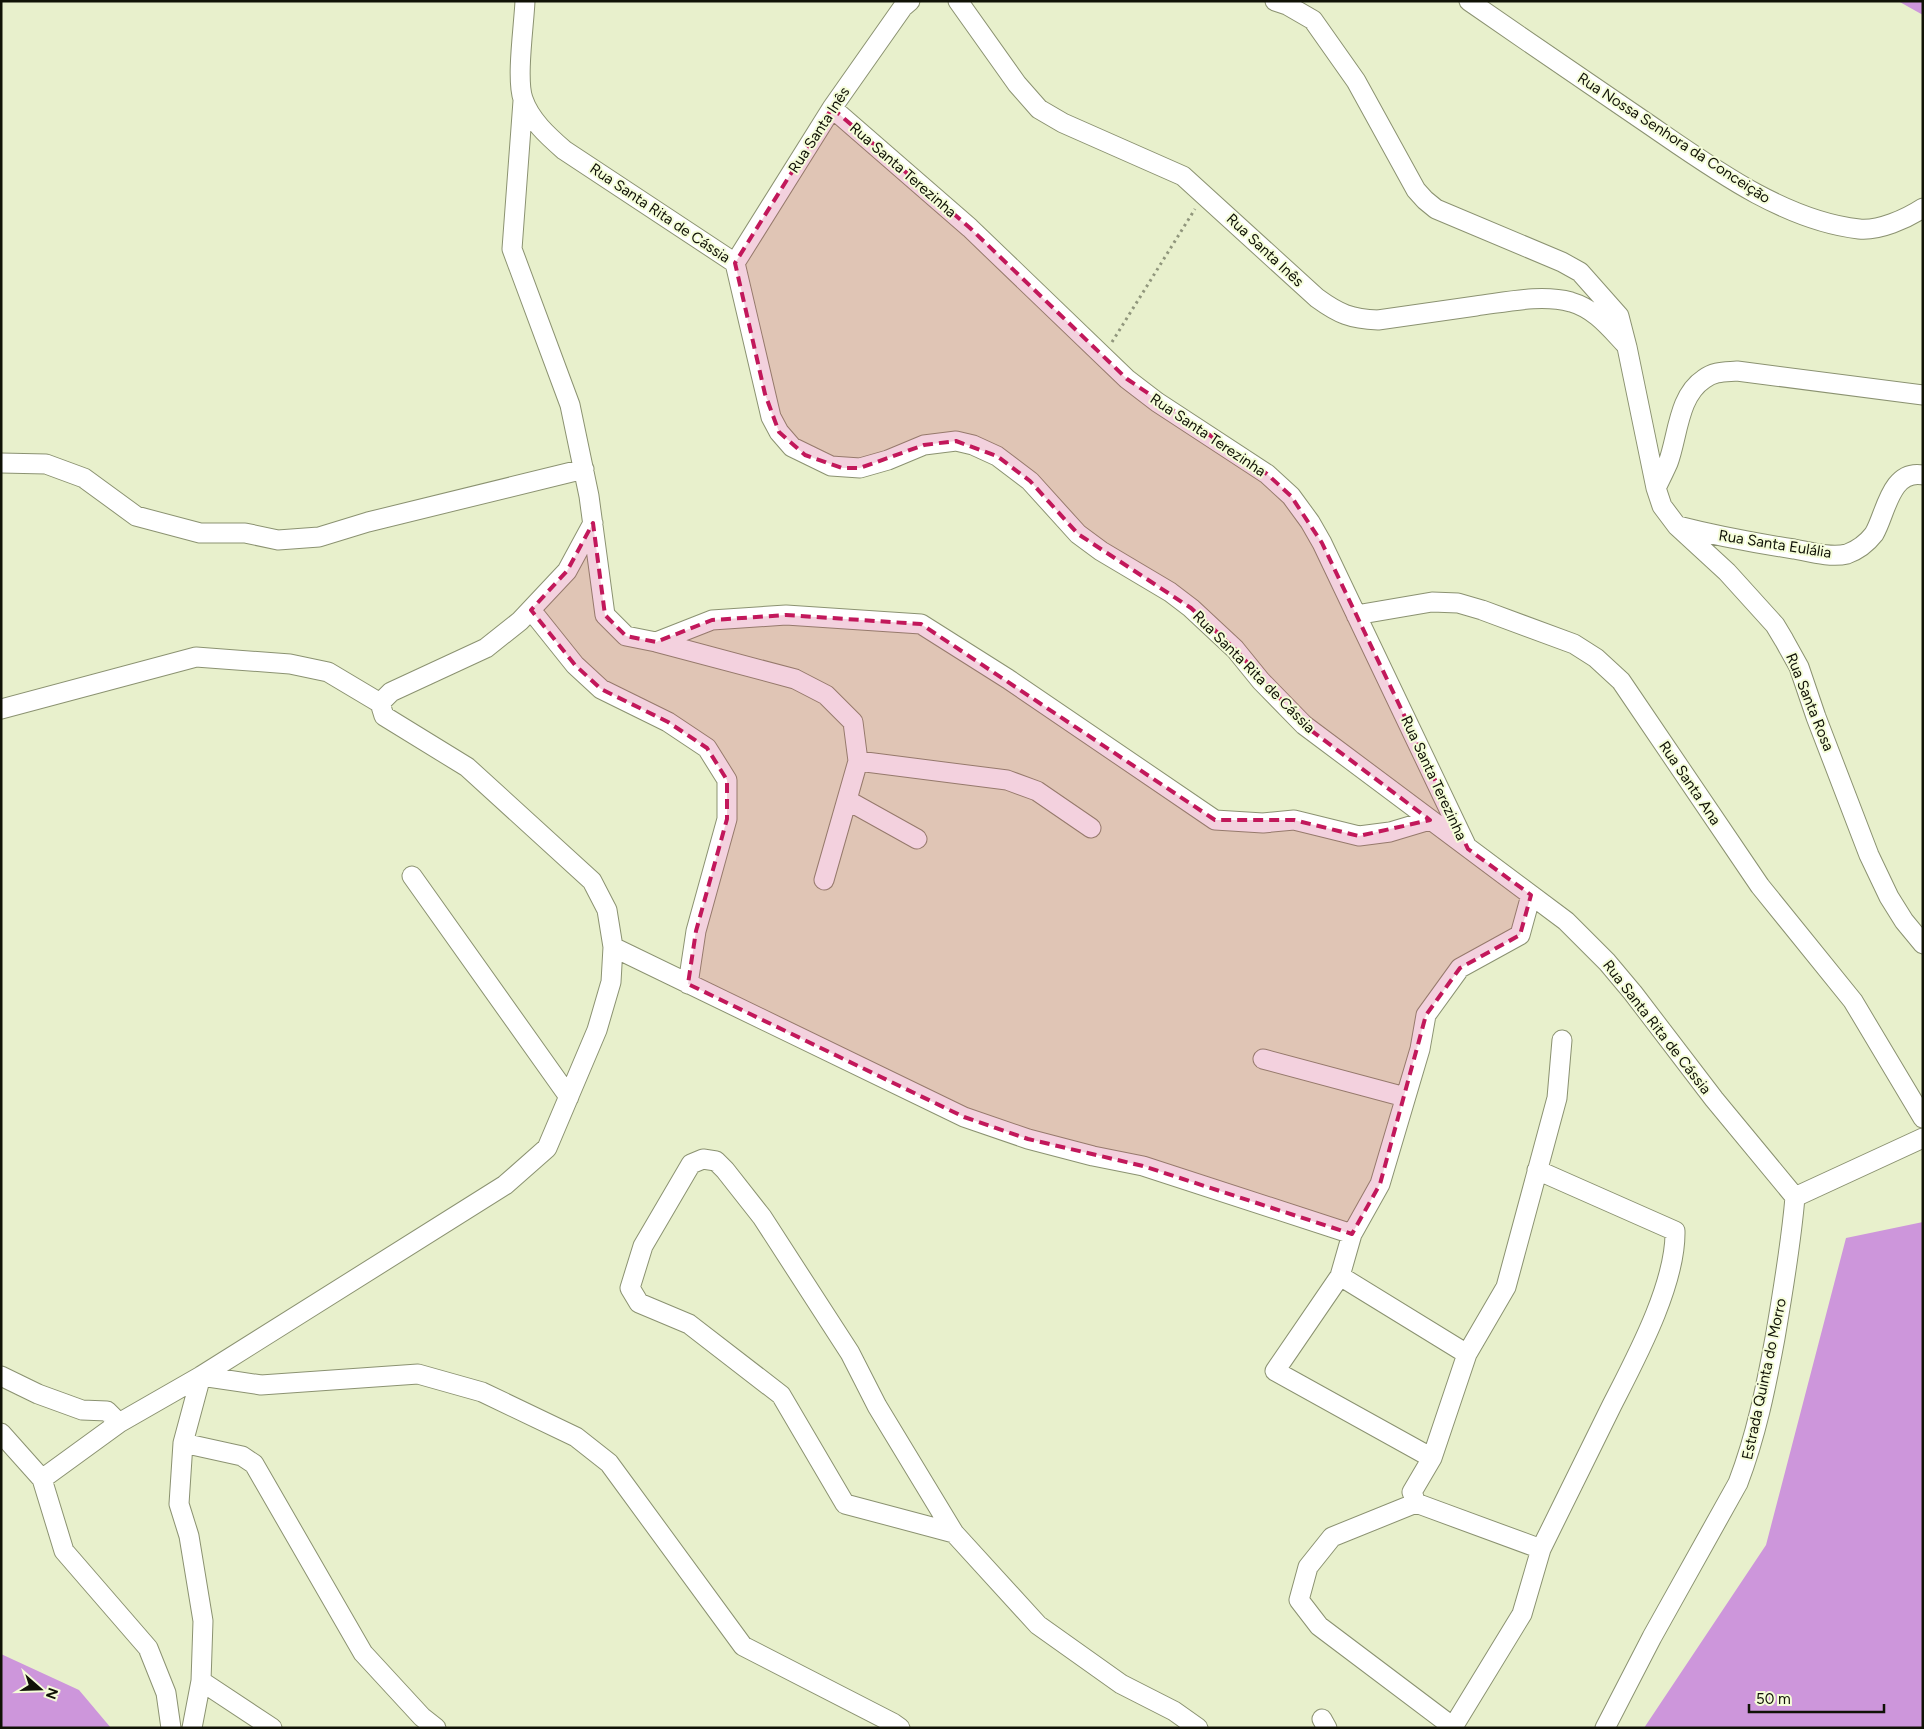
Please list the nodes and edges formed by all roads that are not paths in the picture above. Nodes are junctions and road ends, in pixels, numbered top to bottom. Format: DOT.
graph roads {
  1 [pos="525,1"];
  2 [pos="910,1"];
  3 [pos="958,1"];
  4 [pos="1275,1"];
  5 [pos="1468,1"];
  6 [pos="523,101"];
  7 [pos="832,108"];
  8 [pos="1923,208"];
  9 [pos="735,263"];
  10 [pos="1627,347"];
  11 [pos="1923,395"];
  12 [pos="1,463"];
  13 [pos="584,469"];
  14 [pos="1923,475"];
  15 [pos="1656,488"];
  16 [pos="593,523"];
  17 [pos="1677,526"];
  18 [pos="531,610"];
  19 [pos="1356,615"];
  20 [pos="656,642"];
  21 [pos="380,703"];
  22 [pos="1,709"];
  23 [pos="858,761"];
  24 [pos="847,800"];
  25 [pos="1430,820"];
  26 [pos="1091,828"];
  27 [pos="917,839"];
  28 [pos="1468,849"];
  29 [pos="412,876"];
  30 [pos="824,880"];
  31 [pos="1531,895"];
  32 [pos="1923,944"];
  33 [pos="613,947"];
  34 [pos="688,984"];
  35 [pos="1562,1040"];
  36 [pos="1262,1059"];
  37 [pos="569,1097"];
  38 [pos="1405,1097"];
  39 [pos="1923,1118"];
  40 [pos="1923,1138"];
  41 [pos="1538,1170"];
  42 [pos="1795,1197"];
  43 [pos="1352,1234"];
  44 [pos="1340,1276"];
  45 [pos="1467,1354"];
  46 [pos="1,1376"];
  47 [pos="201,1376"];
  48 [pos="119,1423"];
  49 [pos="1,1433"];
  50 [pos="183,1443"];
  51 [pos="1432,1458"];
  52 [pos="42,1479"];
  53 [pos="1416,1503"];
  54 [pos="954,1533"];
  55 [pos="1541,1549"];
  56 [pos="201,1681"];
  57 [pos="1453,1727"];
  58 [pos="171,1728"];
  59 [pos="192,1728"];
  60 [pos="272,1728"];
  61 [pos="436,1728"];
  62 [pos="900,1728"];
  63 [pos="1198,1728"];
  64 [pos="1605,1728"];
  1 -- 6 [label="street, Rua Santa Rita de Cássia"];
  2 -- 7 [label="street, Rua Santa Inês"];
  3 -- 10 [label="street, Rua Santa Inês"];
  4 -- 10 [label="street, Rua Santa Rosa"];
  5 -- 8 [label="street, Rua Nossa Senhora da Conceição"];
  6 -- 9 [label="street, Rua Santa Rita de Cássia"];
  6 -- 13 [label="street"];
  7 -- 9 [label="street, Rua Santa Inês"];
  7 -- 19 [label="street, Rua Santa Terezinha"];
  9 -- 25 [label="street, Rua Santa Rita de Cássia"];
  10 -- 15 [label="street, Rua Santa Rosa"];
  11 -- 15 [label="street"];
  12 -- 13 [label="street"];
  13 -- 16 [label="street"];
  14 -- 17 [label="street, Rua Santa Eulália"];
  15 -- 17 [label="street, Rua Santa Rosa"];
  16 -- 18 [label="street"];
  16 -- 20 [label="street"];
  17 -- 32 [label="street, Rua Santa Rosa"];
  18 -- 21 [label="street"];
  18 -- 34 [label="street"];
  19 -- 28 [label="street, Rua Santa Terezinha"];
  19 -- 39 [label="street, Rua Santa Ana"];
  20 -- 23 [label="street"];
  20 -- 25 [label="street"];
  21 -- 22 [label="street"];
  21 -- 33 [label="street"];
  23 -- 24 [label="street"];
  23 -- 26 [label="street"];
  24 -- 27 [label="street"];
  24 -- 30 [label="street"];
  25 -- 28 [label="street, Rua Santa Rita de Cássia"];
  28 -- 31 [label="street, Rua Santa Rita de Cássia"];
  29 -- 37 [label="street"];
  31 -- 38 [label="street"];
  31 -- 42 [label="street, Rua Santa Rita de Cássia"];
  33 -- 34 [label="street"];
  33 -- 37 [label="street"];
  34 -- 43 [label="street"];
  35 -- 41 [label="street"];
  36 -- 38 [label="street"];
  37 -- 47 [label="street"];
  38 -- 43 [label="street"];
  40 -- 42 [label="street"];
  41 -- 45 [label="street"];
  41 -- 55 [label="street"];
  42 -- 64 [label="street, Estrada Quinta do Morro"];
  43 -- 44 [label="street"];
  44 -- 45 [label="street"];
  44 -- 51 [label="street"];
  45 -- 51 [label="street"];
  46 -- 48 [label="street"];
  47 -- 48 [label="street"];
  47 -- 50 [label="street"];
  47 -- 62 [label="street"];
  48 -- 52 [label="street"];
  49 -- 52 [label="street"];
  50 -- 56 [label="street"];
  50 -- 61 [label="street"];
  51 -- 53 [label="street"];
  52 -- 58 [label="street"];
  53 -- 55 [label="street"];
  53 -- 57 [label="street"];
  54 -- 54 [label="street"];
  54 -- 63 [label="street"];
  55 -- 57 [label="street"];
  56 -- 59 [label="street"];
  56 -- 60 [label="street"];
}
